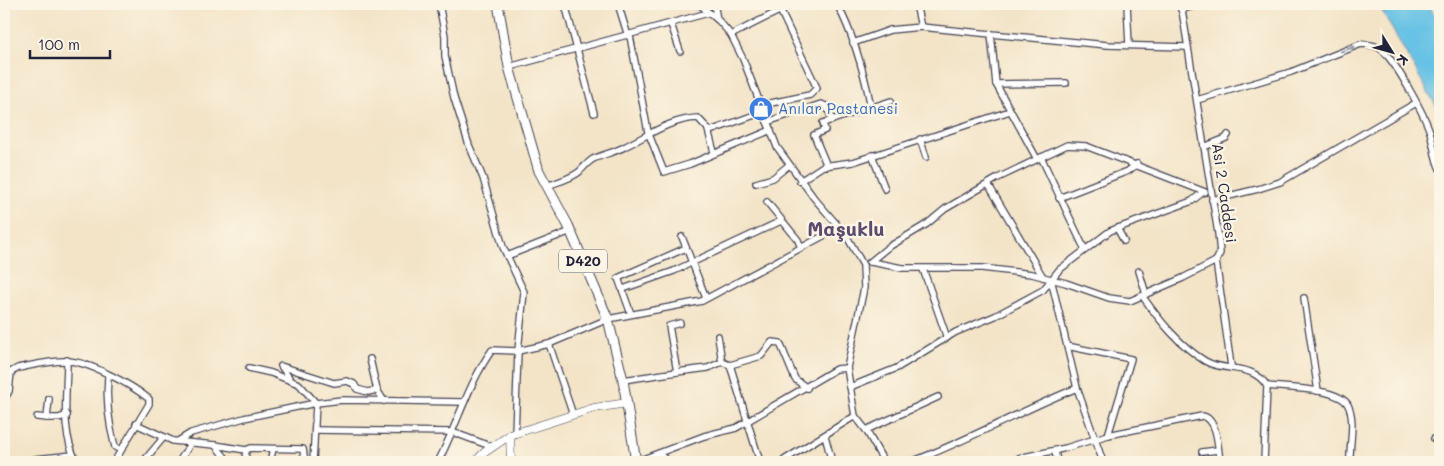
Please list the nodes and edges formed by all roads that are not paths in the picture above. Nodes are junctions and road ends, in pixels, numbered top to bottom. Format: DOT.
graph roads {
  1 [pos="439,4"];
  2 [pos="498,4"];
  3 [pos="565,4"];
  4 [pos="618,4"];
  5 [pos="699,4"];
  6 [pos="714,4"];
  7 [pos="793,4"];
  8 [pos="837,4"];
  9 [pos="916,4"];
  10 [pos="1127,4"];
  11 [pos="1199,4"];
  12 [pos="1181,7"];
  13 [pos="780,10"];
  14 [pos="708,13"];
  15 [pos="719,21"];
  16 [pos="671,24"];
  17 [pos="921,27"];
  18 [pos="991,34"];
  19 [pos="730,35"];
  20 [pos="629,36"];
  21 [pos="853,42"];
  22 [pos="1129,46"];
  23 [pos="1187,47"];
  24 [pos="578,50"];
  25 [pos="680,51"];
  26 [pos="509,67"];
  27 [pos="1066,83"];
  28 [pos="996,84"];
  29 [pos="1197,100"];
  30 [pos="891,101"];
  31 [pos="1416,103"];
  32 [pos="871,107"];
  33 [pos="762,108"];
  34 [pos="1010,111"];
  35 [pos="594,113"];
  36 [pos="833,120"];
  37 [pos="767,122"];
  38 [pos="708,130"];
  39 [pos="770,130"];
  40 [pos="648,132"];
  41 [pos="1228,135"];
  42 [pos="920,139"];
  43 [pos="1204,147"];
  44 [pos="714,152"];
  45 [pos="872,155"];
  46 [pos="926,157"];
  47 [pos="1039,158"];
  48 [pos="1137,164"];
  49 [pos="789,165"];
  50 [pos="827,166"];
  51 [pos="1440,169"];
  52 [pos="800,180"];
  53 [pos="756,183"];
  54 [pos="988,184"];
  55 [pos="547,186"];
  56 [pos="885,189"];
  57 [pos="1210,191"];
  58 [pos="1204,192"];
  59 [pos="1060,198"];
  60 [pos="1212,200"];
  61 [pos="767,202"];
  62 [pos="781,221"];
  63 [pos="838,228"];
  64 [pos="1117,228"];
  65 [pos="570,232"];
  66 [pos="682,236"];
  67 [pos="1124,242"];
  68 [pos="686,248"];
  69 [pos="801,248"];
  70 [pos="1085,250"];
  71 [pos="507,256"];
  72 [pos="1216,261"];
  73 [pos="693,262"];
  74 [pos="871,262"];
  75 [pos="863,264"];
  76 [pos="923,269"];
  77 [pos="1138,271"];
  78 [pos="1043,277"];
  79 [pos="1051,279"];
  80 [pos="623,290"];
  81 [pos="1145,296"];
  82 [pos="706,298"];
  83 [pos="1304,298"];
  84 [pos="631,314"];
  85 [pos="608,319"];
  86 [pos="680,323"];
  87 [pos="718,336"];
  88 [pos="947,338"];
  89 [pos="549,344"];
  90 [pos="1067,346"];
  91 [pos="518,351"];
  92 [pos="370,359"];
  93 [pos="67,360"];
  94 [pos="722,362"];
  95 [pos="730,365"];
  96 [pos="1231,366"];
  97 [pos="249,368"];
  98 [pos="847,368"];
  99 [pos="678,372"];
  100 [pos="108,375"];
  101 [pos="623,380"];
  102 [pos="291,381"];
  103 [pos="1268,386"];
  104 [pos="850,387"];
  105 [pos="807,388"];
  106 [pos="1077,388"];
  107 [pos="377,390"];
  108 [pos="1318,391"];
  109 [pos="938,397"];
  110 [pos="49,399"];
  111 [pos="4,400"];
  112 [pos="384,401"];
  113 [pos="464,402"];
  114 [pos="316,403"];
  115 [pos="627,403"];
  116 [pos="67,414"];
  117 [pos="572,415"];
  118 [pos="856,416"];
  119 [pos="37,417"];
  120 [pos="47,418"];
  121 [pos="746,423"];
  122 [pos="136,424"];
  123 [pos="316,430"];
  124 [pos="866,430"];
  125 [pos="452,432"];
  126 [pos="513,434"];
  127 [pos="1108,435"];
  128 [pos="825,436"];
  129 [pos="164,437"];
  130 [pos="1095,439"];
  131 [pos="178,441"];
  132 [pos="190,444"];
  133 [pos="215,445"];
  134 [pos="493,447"];
  135 [pos="273,449"];
  136 [pos="121,450"];
  137 [pos="246,450"];
  138 [pos="1218,450"];
  139 [pos="1055,451"];
  140 [pos="1202,452"];
  141 [pos="658,454"];
  142 [pos="73,455"];
  143 [pos="36,462"];
  144 [pos="77,462"];
  145 [pos="114,462"];
  146 [pos="143,462"];
  147 [pos="179,462"];
  148 [pos="229,462"];
  149 [pos="245,462"];
  150 [pos="270,462"];
  151 [pos="305,462"];
  152 [pos="313,462"];
  153 [pos="438,462"];
  154 [pos="476,462"];
  155 [pos="510,462"];
  156 [pos="636,462"];
  157 [pos="670,462"];
  158 [pos="760,462"];
  159 [pos="781,462"];
  160 [pos="832,462"];
  161 [pos="884,462"];
  162 [pos="911,462"];
  163 [pos="1014,462"];
  164 [pos="1057,462"];
  165 [pos="1103,462"];
  166 [pos="1220,462"];
  167 [pos="1264,462"];
  168 [pos="1350,462"];
  1 -- 71 [label="street"];
  2 -- 26 [label="main road, D420"];
  3 -- 24 [label="street"];
  4 -- 20 [label="street"];
  5 -- 14 [label="street"];
  6 -- 15 [label="street"];
  7 -- 13 [label="street"];
  8 -- 21 [label="street"];
  9 -- 17 [label="street"];
  10 -- 22 [label="street"];
  11 -- 12 [label="street"];
  12 -- 23 [label="street, Asi 2 Caddesi"];
  13 -- 19 [label="street"];
  13 -- 33 [label="street"];
  14 -- 15 [label="street"];
  14 -- 16 [label="street"];
  15 -- 19 [label="street"];
  16 -- 20 [label="street"];
  16 -- 25 [label="street"];
  17 -- 18 [label="street"];
  17 -- 21 [label="street"];
  18 -- 22 [label="street"];
  18 -- 28 [label="street"];
  19 -- 33 [label="street"];
  20 -- 24 [label="street"];
  20 -- 40 [label="street"];
  21 -- 32 [label="street"];
  22 -- 23 [label="street"];
  23 -- 29 [label="street, Asi 2 Caddesi"];
  24 -- 26 [label="street"];
  24 -- 35 [label="street"];
  26 -- 55 [label="main road, D420"];
  27 -- 28 [label="street"];
  28 -- 34 [label="street"];
  29 -- 31 [label="street, one-way"];
  29 -- 43 [label="street, Asi 2 Caddesi"];
  30 -- 32 [label="street"];
  31 -- 51 [label="street"];
  31 -- 60 [label="street"];
  32 -- 36 [label="street"];
  33 -- 37 [label="street"];
  33 -- 38 [label="street"];
  34 -- 42 [label="street"];
  34 -- 47 [label="street"];
  36 -- 37 [label="street"];
  36 -- 50 [label="street"];
  37 -- 39 [label="street"];
  38 -- 40 [label="street"];
  38 -- 44 [label="street"];
  39 -- 44 [label="street"];
  39 -- 49 [label="street"];
  40 -- 44 [label="street"];
  40 -- 55 [label="street"];
  41 -- 43 [label="street"];
  42 -- 45 [label="street"];
  42 -- 46 [label="street"];
  43 -- 57 [label="street, Asi 2 Caddesi"];
  45 -- 50 [label="street"];
  45 -- 56 [label="street"];
  47 -- 48 [label="street"];
  47 -- 54 [label="street"];
  47 -- 59 [label="street"];
  48 -- 58 [label="street"];
  48 -- 59 [label="street"];
  49 -- 52 [label="street"];
  49 -- 53 [label="street"];
  50 -- 52 [label="street"];
  52 -- 63 [label="street"];
  54 -- 74 [label="street"];
  54 -- 78 [label="street"];
  55 -- 65 [label="main road, D420"];
  57 -- 58 [label="street"];
  57 -- 60 [label="street, Asi 2 Caddesi"];
  58 -- 64 [label="street"];
  59 -- 70 [label="street"];
  60 -- 72 [label="street, Asi 2 Caddesi"];
  61 -- 62 [label="street"];
  62 -- 69 [label="street"];
  62 -- 73 [label="street"];
  63 -- 69 [label="street"];
  63 -- 75 [label="street"];
  64 -- 67 [label="street"];
  64 -- 70 [label="street"];
  65 -- 71 [label="street"];
  65 -- 85 [label="main road, D420"];
  66 -- 68 [label="street"];
  68 -- 73 [label="street"];
  68 -- 80 [label="street"];
  69 -- 82 [label="street"];
  70 -- 79 [label="street"];
  71 -- 91 [label="street"];
  72 -- 81 [label="street, Asi 2 Caddesi"];
  72 -- 96 [label="street"];
  73 -- 80 [label="street"];
  73 -- 82 [label="street"];
  74 -- 75 [label="street"];
  74 -- 76 [label="street, Asi 2 Caddesi"];
  75 -- 98 [label="street"];
  76 -- 78 [label="street, Asi 2 Caddesi"];
  76 -- 88 [label="street"];
  77 -- 81 [label="street"];
  78 -- 79 [label="street, Asi 2 Caddesi"];
  79 -- 81 [label="street, Asi 2 Caddesi"];
  79 -- 88 [label="street"];
  79 -- 90 [label="street"];
  80 -- 84 [label="street"];
  81 -- 96 [label="street"];
  82 -- 84 [label="street"];
  83 -- 108 [label="street"];
  84 -- 85 [label="street"];
  85 -- 89 [label="street"];
  85 -- 101 [label="main road, D420"];
  86 -- 99 [label="street"];
  87 -- 94 [label="street"];
  88 -- 104 [label="street"];
  89 -- 91 [label="street"];
  89 -- 117 [label="street"];
  90 -- 106 [label="street"];
  90 -- 127 [label="street"];
  91 -- 113 [label="street"];
  91 -- 126 [label="street"];
  92 -- 107 [label="street"];
  93 -- 100 [label="street"];
  93 -- 111 [label="street"];
  93 -- 116 [label="street"];
  94 -- 95 [label="street"];
  94 -- 99 [label="street"];
  95 -- 105 [label="street"];
  95 -- 121 [label="street"];
  96 -- 103 [label="street"];
  97 -- 102 [label="street"];
  98 -- 104 [label="street"];
  98 -- 105 [label="street"];
  99 -- 101 [label="street"];
  100 -- 122 [label="street"];
  100 -- 136 [label="street"];
  101 -- 115 [label="main road, D420"];
  102 -- 107 [label="street"];
  102 -- 114 [label="street"];
  103 -- 108 [label="street"];
  103 -- 167 [label="street"];
  104 -- 118 [label="street"];
  105 -- 121 [label="street"];
  106 -- 130 [label="street"];
  106 -- 162 [label="street"];
  107 -- 112 [label="street"];
  108 -- 168 [label="street"];
  109 -- 124 [label="street"];
  110 -- 120 [label="street"];
  112 -- 113 [label="street"];
  112 -- 114 [label="street"];
  113 -- 125 [label="street"];
  114 -- 123 [label="street"];
  114 -- 131 [label="street"];
  115 -- 117 [label="main road"];
  115 -- 156 [label="main road, D420"];
  116 -- 120 [label="street"];
  116 -- 142 [label="street"];
  117 -- 126 [label="main road"];
  118 -- 124 [label="street"];
  118 -- 128 [label="street"];
  119 -- 120 [label="street"];
  121 -- 141 [label="street"];
  121 -- 158 [label="street"];
  122 -- 129 [label="street"];
  122 -- 136 [label="street"];
  123 -- 125 [label="street"];
  123 -- 152 [label="street"];
  124 -- 161 [label="street"];
  125 -- 134 [label="street"];
  125 -- 153 [label="street"];
  126 -- 134 [label="main road"];
  126 -- 155 [label="main road"];
  127 -- 130 [label="street"];
  127 -- 138 [label="street"];
  128 -- 159 [label="street"];
  128 -- 160 [label="street"];
  129 -- 131 [label="street"];
  129 -- 146 [label="street"];
  130 -- 139 [label="street"];
  130 -- 165 [label="street"];
  131 -- 132 [label="street"];
  132 -- 133 [label="street"];
  132 -- 147 [label="street"];
  133 -- 137 [label="street"];
  133 -- 148 [label="street"];
  134 -- 154 [label="main road"];
  135 -- 137 [label="street"];
  135 -- 150 [label="street"];
  135 -- 151 [label="street"];
  136 -- 145 [label="street"];
  137 -- 149 [label="street"];
  138 -- 140 [label="street"];
  138 -- 166 [label="street"];
  139 -- 163 [label="street"];
  139 -- 164 [label="street"];
  141 -- 156 [label="street"];
  141 -- 157 [label="street"];
  142 -- 143 [label="street"];
  142 -- 144 [label="street"];
}
